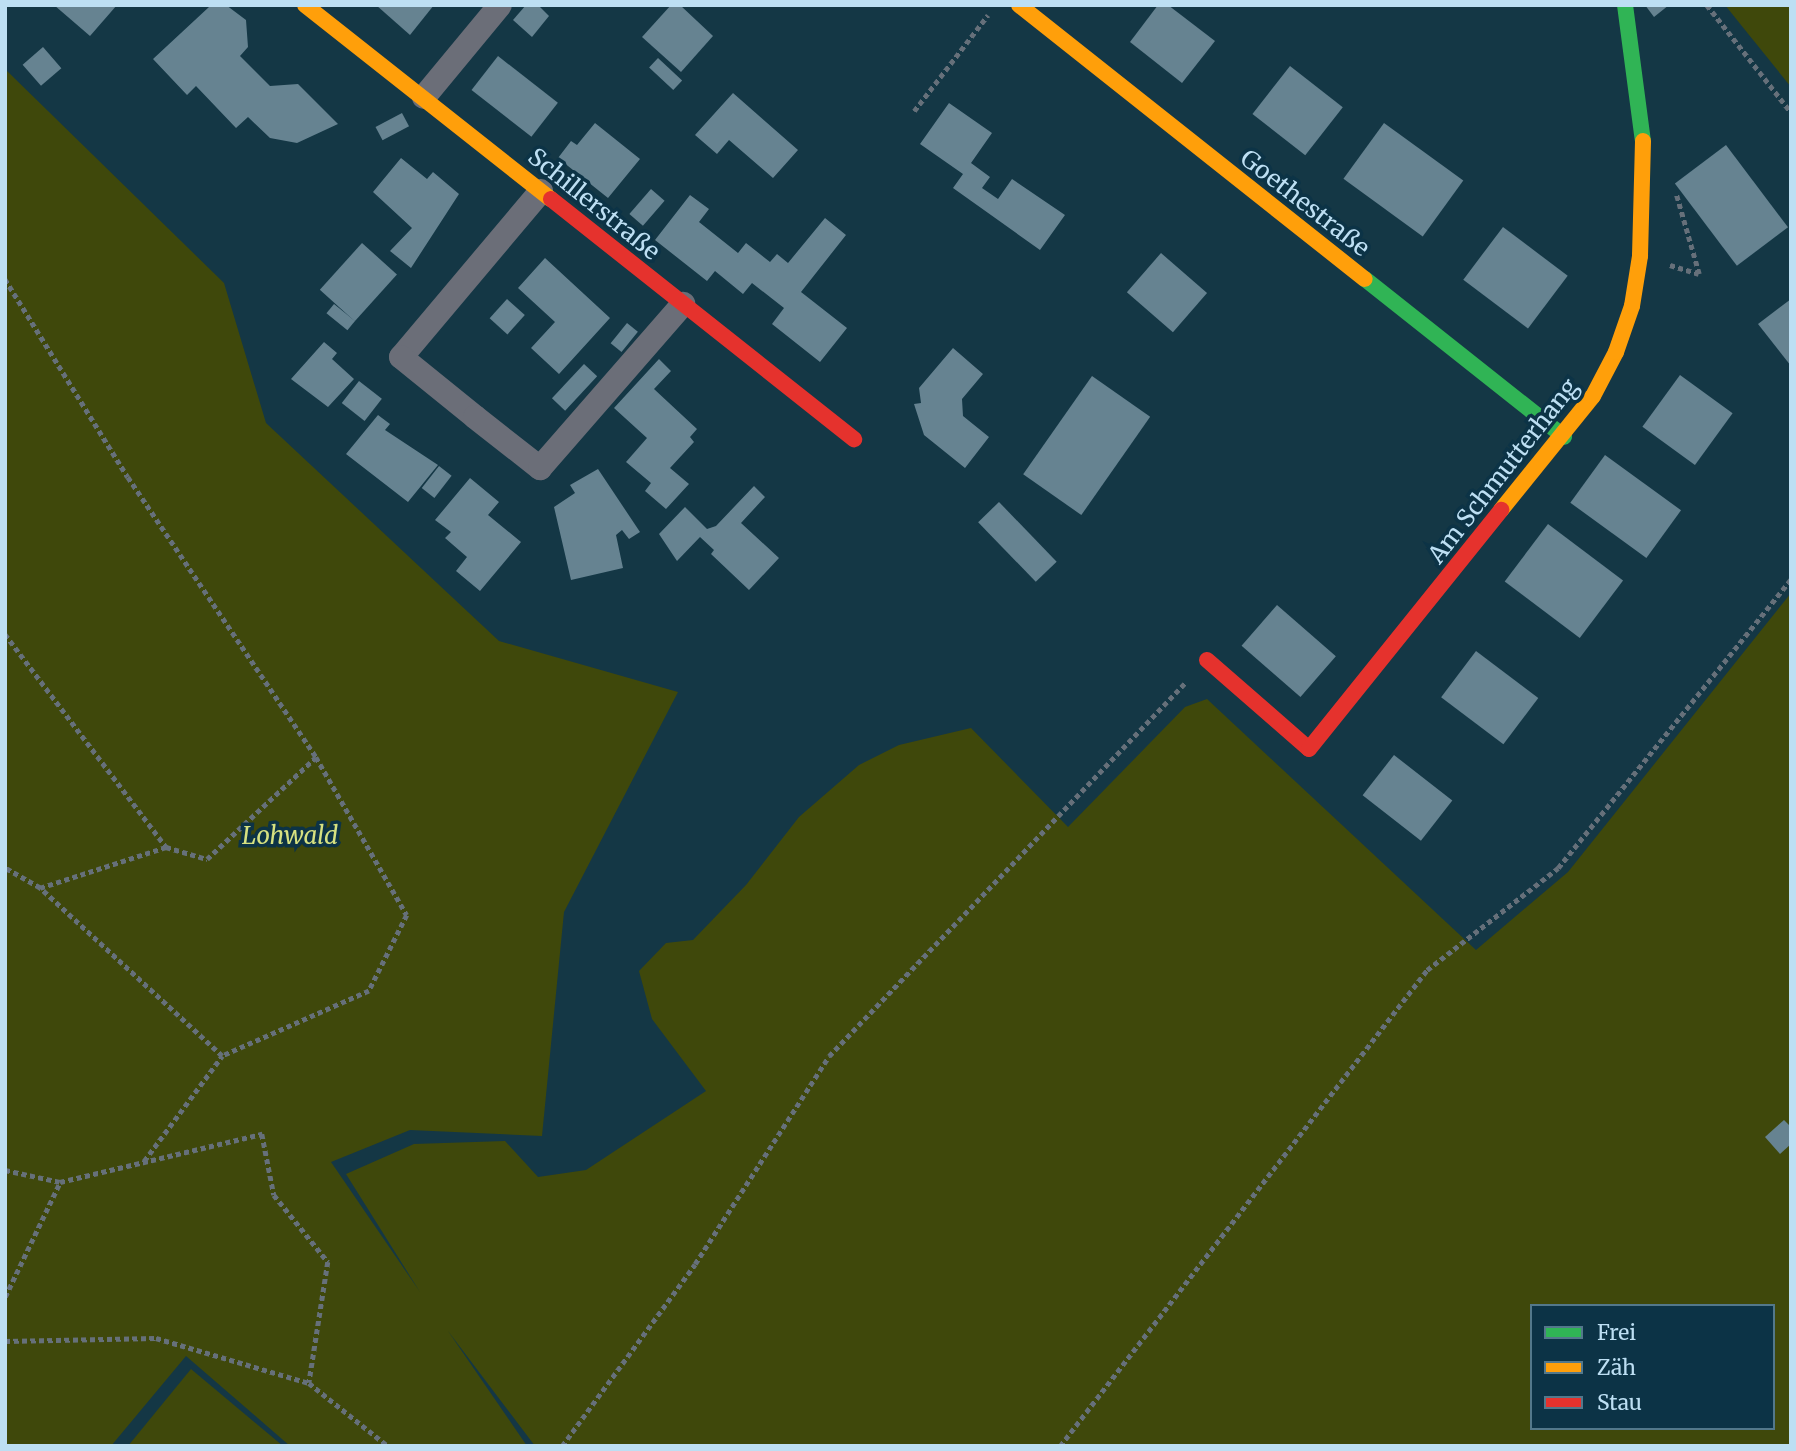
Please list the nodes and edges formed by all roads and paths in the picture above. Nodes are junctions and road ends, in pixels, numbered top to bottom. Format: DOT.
graph roads {
  1 [pos="305,5"];
  2 [pos="500,5"];
  3 [pos="995,5"];
  4 [pos="1019,5"];
  5 [pos="1625,5"];
  6 [pos="1707,5"];
  7 [pos="424,97"];
  8 [pos="914,111"];
  9 [pos="1791,112"];
  10 [pos="541,191"];
  11 [pos="5,279"];
  12 [pos="683,304"];
  13 [pos="1563,437"];
  14 [pos="854,439"];
  15 [pos="1791,579"];
  16 [pos="5,634"];
  17 [pos="1207,660"];
  18 [pos="316,757"];
  19 [pos="166,847"];
  20 [pos="5,868"];
  21 [pos="40,888"];
  22 [pos="222,1056"];
  23 [pos="144,1162"];
  24 [pos="5,1170"];
  25 [pos="60,1182"];
  26 [pos="5,1297"];
  27 [pos="5,1341"];
  28 [pos="309,1383"];
  29 [pos="388,1446"];
  30 [pos="562,1446"];
  31 [pos="1060,1446"];
  1 -- 7 [label="street, Schillerstraße"];
  2 -- 7 [label="street"];
  3 -- 8 [label="path"];
  4 -- 13 [label="street, Goethestraße"];
  5 -- 13 [label="street, Am Schmutterhang"];
  6 -- 9 [label="path"];
  7 -- 10 [label="street, Schillerstraße"];
  10 -- 12 [label="street, Schillerstraße"];
  10 -- 12 [label="street"];
  11 -- 18 [label="path"];
  12 -- 14 [label="street, Schillerstraße"];
  13 -- 17 [label="street, Am Schmutterhang"];
  15 -- 31 [label="path"];
  16 -- 19 [label="path"];
  17 -- 30 [label="path"];
  18 -- 19 [label="path"];
  18 -- 22 [label="path"];
  19 -- 21 [label="path"];
  20 -- 21 [label="path"];
  21 -- 22 [label="path"];
  22 -- 23 [label="path"];
  23 -- 25 [label="path"];
  23 -- 28 [label="path"];
  24 -- 25 [label="path"];
  25 -- 26 [label="path"];
  27 -- 28 [label="path"];
  28 -- 29 [label="path"];
}
